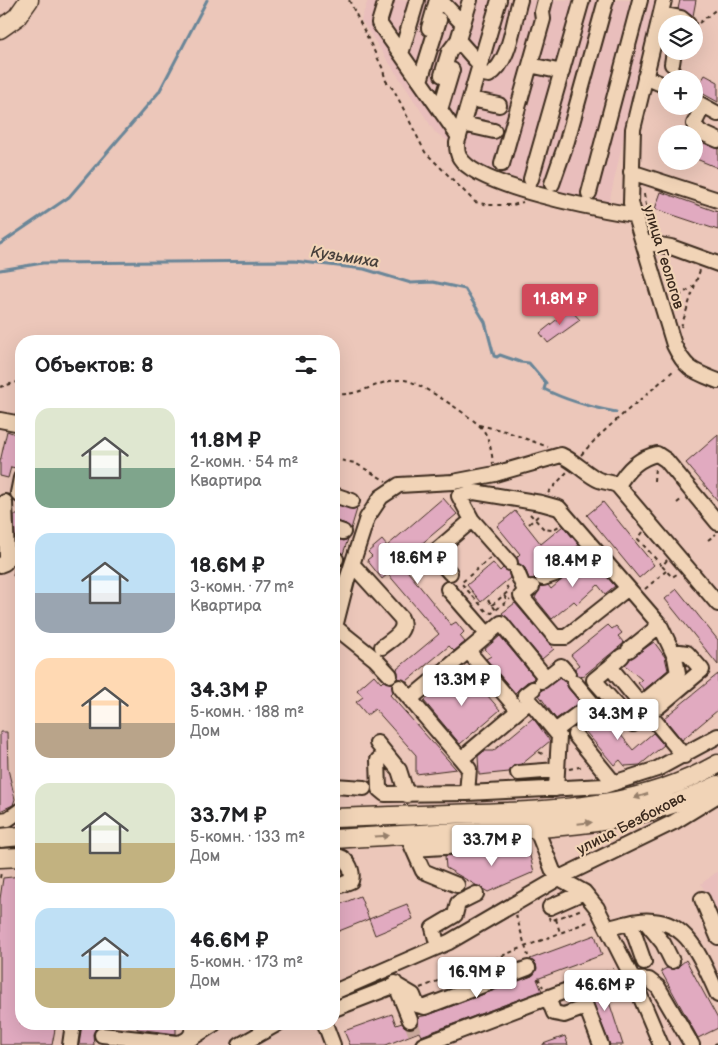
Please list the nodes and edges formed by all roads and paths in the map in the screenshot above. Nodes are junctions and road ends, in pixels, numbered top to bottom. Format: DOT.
graph roads {
  1 [pos="30,0"];
  2 [pos="349,0"];
  3 [pos="386,0"];
  4 [pos="417,0"];
  5 [pos="439,0"];
  6 [pos="470,0"];
  7 [pos="499,0"];
  8 [pos="520,0"];
  9 [pos="545,0"];
  10 [pos="582,0"];
  11 [pos="606,0"];
  12 [pos="640,0"];
  13 [pos="662,7"];
  14 [pos="718,8"];
  15 [pos="673,15"];
  16 [pos="703,19"];
  17 [pos="439,20"];
  18 [pos="463,24"];
  19 [pos="0,30"];
  20 [pos="458,40"];
  21 [pos="422,47"];
  22 [pos="401,54"];
  23 [pos="530,65"];
  24 [pos="479,69"];
  25 [pos="562,72"];
  26 [pos="646,76"];
  27 [pos="420,81"];
  28 [pos="658,82"];
  29 [pos="471,99"];
  30 [pos="499,105"];
  31 [pos="703,106"];
  32 [pos="440,110"];
  33 [pos="718,114"];
  34 [pos="696,115"];
  35 [pos="461,131"];
  36 [pos="494,131"];
  37 [pos="718,140"];
  38 [pos="502,164"];
  39 [pos="635,173"];
  40 [pos="531,179"];
  41 [pos="552,184"];
  42 [pos="589,193"];
  43 [pos="535,194"];
  44 [pos="718,200"];
  45 [pos="640,215"];
  46 [pos="643,242"];
  47 [pos="704,260"];
  48 [pos="718,264"];
  49 [pos="695,285"];
  50 [pos="663,307"];
  51 [pos="674,345"];
  52 [pos="682,362"];
  53 [pos="718,366"];
  54 [pos="715,380"];
  55 [pos="15,383"];
  56 [pos="0,387"];
  57 [pos="340,395"];
  58 [pos="0,420"];
  59 [pos="15,423"];
  60 [pos="479,425"];
  61 [pos="554,456"];
  62 [pos="340,460"];
  63 [pos="575,462"];
  64 [pos="495,474"];
  65 [pos="453,482"];
  66 [pos="618,486"];
  67 [pos="394,488"];
  68 [pos="340,497"];
  69 [pos="454,498"];
  70 [pos="518,499"];
  71 [pos="544,499"];
  72 [pos="352,501"];
  73 [pos="5,502"];
  74 [pos="569,518"];
  75 [pos="472,520"];
  76 [pos="718,523"];
  77 [pos="718,532"];
  78 [pos="639,535"];
  79 [pos="708,540"];
  80 [pos="500,550"];
  81 [pos="580,558"];
  82 [pos="0,565"];
  83 [pos="353,565"];
  84 [pos="666,571"];
  85 [pos="450,573"];
  86 [pos="674,576"];
  87 [pos="506,585"];
  88 [pos="533,586"];
  89 [pos="448,589"];
  90 [pos="632,592"];
  91 [pos="504,595"];
  92 [pos="488,600"];
  93 [pos="718,604"];
  94 [pos="492,605"];
  95 [pos="501,606"];
  96 [pos="340,607"];
  97 [pos="497,609"];
  98 [pos="504,609"];
  99 [pos="500,611"];
  100 [pos="660,625"];
  101 [pos="340,631"];
  102 [pos="488,635"];
  103 [pos="382,647"];
  104 [pos="468,651"];
  105 [pos="672,651"];
  106 [pos="610,667"];
  107 [pos="390,675"];
  108 [pos="400,687"];
  109 [pos="538,687"];
  110 [pos="410,699"];
  111 [pos="649,708"];
  112 [pos="518,710"];
  113 [pos="555,731"];
  114 [pos="576,735"];
  115 [pos="718,736"];
  116 [pos="377,743"];
  117 [pos="684,756"];
  118 [pos="461,758"];
  119 [pos="378,760"];
  120 [pos="670,763"];
  121 [pos="718,764"];
  122 [pos="557,770"];
  123 [pos="518,773"];
  124 [pos="614,783"];
  125 [pos="676,785"];
  126 [pos="718,785"];
  127 [pos="340,786"];
  128 [pos="364,788"];
  129 [pos="556,789"];
  130 [pos="467,794"];
  131 [pos="407,795"];
  132 [pos="718,795"];
  133 [pos="15,814"];
  134 [pos="340,818"];
  135 [pos="0,820"];
  136 [pos="536,828"];
  137 [pos="15,837"];
  138 [pos="0,838"];
  139 [pos="340,839"];
  140 [pos="410,841"];
  141 [pos="492,844"];
  142 [pos="340,857"];
  143 [pos="15,859"];
  144 [pos="1,865"];
  145 [pos="0,878"];
  146 [pos="559,878"];
  147 [pos="341,885"];
  148 [pos="456,885"];
  149 [pos="584,892"];
  150 [pos="476,894"];
  151 [pos="702,900"];
  152 [pos="553,913"];
  153 [pos="516,915"];
  154 [pos="589,918"];
  155 [pos="646,921"];
  156 [pos="631,925"];
  157 [pos="608,928"];
  158 [pos="560,933"];
  159 [pos="718,937"];
  160 [pos="525,945"];
  161 [pos="438,947"];
  162 [pos="528,961"];
  163 [pos="672,961"];
  164 [pos="644,962"];
  165 [pos="389,968"];
  166 [pos="605,972"];
  167 [pos="596,976"];
  168 [pos="633,979"];
  169 [pos="396,985"];
  170 [pos="340,989"];
  171 [pos="410,993"];
  172 [pos="718,995"];
  173 [pos="548,998"];
  174 [pos="340,1007"];
  175 [pos="586,1007"];
  176 [pos="410,1020"];
  177 [pos="72,1030"];
  178 [pos="193,1030"];
  179 [pos="204,1030"];
  180 [pos="266,1030"];
  181 [pos="327,1030"];
  182 [pos="102,1035"];
  183 [pos="186,1041"];
  184 [pos="419,1041"];
  185 [pos="718,1042"];
  186 [pos="70,1045"];
  187 [pos="240,1045"];
  188 [pos="333,1045"];
  189 [pos="601,1045"];
  190 [pos="661,1045"];
  191 [pos="692,1045"];
  192 [pos="714,1045"];
  1 -- 19 [label="main road"];
  2 -- 43 [label="path"];
  3 -- 22 [label="street"];
  4 -- 22 [label="street"];
  5 -- 18 [label="street"];
  5 -- 21 [label="street"];
  6 -- 18 [label="street"];
  7 -- 24 [label="street"];
  8 -- 24 [label="street"];
  9 -- 23 [label="street"];
  10 -- 25 [label="street"];
  11 -- 41 [label="street"];
  12 -- 42 [label="street"];
  13 -- 15 [label="street"];
  13 -- 26 [label="street, улица Геологов"];
  14 -- 16 [label="path"];
  17 -- 27 [label="street"];
  18 -- 20 [label="street"];
  20 -- 24 [label="street"];
  20 -- 32 [label="street"];
  22 -- 27 [label="street"];
  23 -- 25 [label="street"];
  23 -- 38 [label="street"];
  24 -- 29 [label="street"];
  25 -- 40 [label="street"];
  26 -- 28 [label="street"];
  26 -- 39 [label="street, улица Геологов"];
  27 -- 32 [label="street"];
  29 -- 30 [label="street"];
  29 -- 35 [label="street"];
  31 -- 33 [label="street"];
  32 -- 35 [label="street"];
  34 -- 37 [label="street"];
  35 -- 36 [label="street"];
  35 -- 43 [label="street"];
  39 -- 44 [label="street"];
  39 -- 45 [label="street, улица Геологов"];
  39 -- 45 [label="path"];
  43 -- 45 [label="street"];
  45 -- 46 [label="street, улица Геологов"];
  46 -- 47 [label="street"];
  46 -- 50 [label="street, улица Геологов"];
  47 -- 48 [label="street"];
  47 -- 49 [label="path"];
  49 -- 50 [label="path"];
  49 -- 51 [label="path"];
  50 -- 51 [label="street, улица Геологов"];
  51 -- 52 [label="street, улица Геологов"];
  52 -- 54 [label="street"];
  52 -- 63 [label="path"];
  53 -- 54 [label="street"];
  55 -- 56 [label="path"];
  57 -- 60 [label="path"];
  58 -- 59 [label="street"];
  60 -- 61 [label="path"];
  60 -- 64 [label="path"];
  61 -- 63 [label="street"];
  61 -- 64 [label="street"];
  62 -- 67 [label="path"];
  63 -- 66 [label="street"];
  63 -- 71 [label="path"];
  64 -- 65 [label="street"];
  65 -- 67 [label="street"];
  65 -- 69 [label="street"];
  66 -- 76 [label="street"];
  66 -- 93 [label="street"];
  67 -- 83 [label="street"];
  68 -- 72 [label="street"];
  69 -- 70 [label="street"];
  69 -- 75 [label="street"];
  70 -- 74 [label="street"];
  70 -- 74 [label="path"];
  73 -- 82 [label="street"];
  74 -- 90 [label="street"];
  75 -- 80 [label="street"];
  75 -- 85 [label="street"];
  77 -- 79 [label="path"];
  78 -- 84 [label="path"];
  80 -- 88 [label="street"];
  80 -- 97 [label="path"];
  81 -- 88 [label="street"];
  83 -- 96 [label="street"];
  83 -- 103 [label="street"];
  84 -- 86 [label="path"];
  84 -- 90 [label="path"];
  87 -- 91 [label="path"];
  88 -- 90 [label="street"];
  89 -- 102 [label="street"];
  90 -- 100 [label="street"];
  91 -- 94 [label="path"];
  91 -- 95 [label="path"];
  92 -- 94 [label="path"];
  94 -- 97 [label="path"];
  95 -- 97 [label="path"];
  95 -- 98 [label="path"];
  97 -- 99 [label="path"];
  100 -- 105 [label="street"];
  100 -- 106 [label="street"];
  101 -- 107 [label="street"];
  102 -- 104 [label="street"];
  102 -- 109 [label="street"];
  104 -- 110 [label="street"];
  104 -- 112 [label="street"];
  105 -- 111 [label="street"];
  105 -- 111 [label="street"];
  106 -- 111 [label="street"];
  106 -- 111 [label="street"];
  108 -- 110 [label="street"];
  109 -- 112 [label="street"];
  109 -- 113 [label="street"];
  109 -- 113 [label="street"];
  110 -- 118 [label="street"];
  111 -- 117 [label="street"];
  112 -- 118 [label="street"];
  113 -- 122 [label="street"];
  114 -- 124 [label="street"];
  115 -- 117 [label="street"];
  116 -- 131 [label="street"];
  117 -- 120 [label="street"];
  118 -- 130 [label="street"];
  119 -- 131 [label="street"];
  120 -- 124 [label="street"];
  120 -- 125 [label="street"];
  121 -- 125 [label="main road"];
  122 -- 123 [label="street"];
  122 -- 129 [label="street"];
  124 -- 129 [label="street"];
  125 -- 134 [label="main road, one-way"];
  136 -- 126 [label="main road, one-way"];
  127 -- 128 [label="street"];
  129 -- 130 [label="street"];
  130 -- 131 [label="street"];
  132 -- 146 [label="street, улица Безбокова"];
  133 -- 135 [label="street"];
  136 -- 140 [label="main road"];
  136 -- 146 [label="street"];
  137 -- 138 [label="main road"];
  139 -- 140 [label="main road, one-way"];
  140 -- 141 [label="street"];
  140 -- 148 [label="street"];
  142 -- 147 [label="street"];
  143 -- 144 [label="main road"];
  144 -- 145 [label="path"];
  146 -- 149 [label="street"];
  146 -- 161 [label="street, улица Безбокова"];
  149 -- 152 [label="street"];
  149 -- 157 [label="street"];
  150 -- 161 [label="street"];
  151 -- 159 [label="street"];
  152 -- 158 [label="path"];
  153 -- 160 [label="path"];
  154 -- 158 [label="path"];
  155 -- 157 [label="street"];
  155 -- 163 [label="street"];
  155 -- 172 [label="street"];
  156 -- 164 [label="street"];
  157 -- 168 [label="street"];
  158 -- 160 [label="path"];
  160 -- 162 [label="path"];
  160 -- 171 [label="path"];
  161 -- 165 [label="street, улица Безбокова"];
  162 -- 171 [label="street"];
  165 -- 169 [label="street"];
  165 -- 170 [label="street, улица Безбокова"];
  166 -- 167 [label="path"];
  168 -- 190 [label="street"];
  168 -- 191 [label="street"];
  169 -- 171 [label="street"];
  169 -- 174 [label="street"];
  169 -- 176 [label="street"];
  173 -- 175 [label="street"];
  173 -- 175 [label="street"];
  173 -- 184 [label="street"];
  175 -- 189 [label="street"];
  177 -- 186 [label="street"];
  178 -- 183 [label="street"];
  179 -- 183 [label="street"];
  180 -- 187 [label="street"];
  181 -- 188 [label="street"];
  182 -- 183 [label="street"];
  185 -- 192 [label="path"];
}
